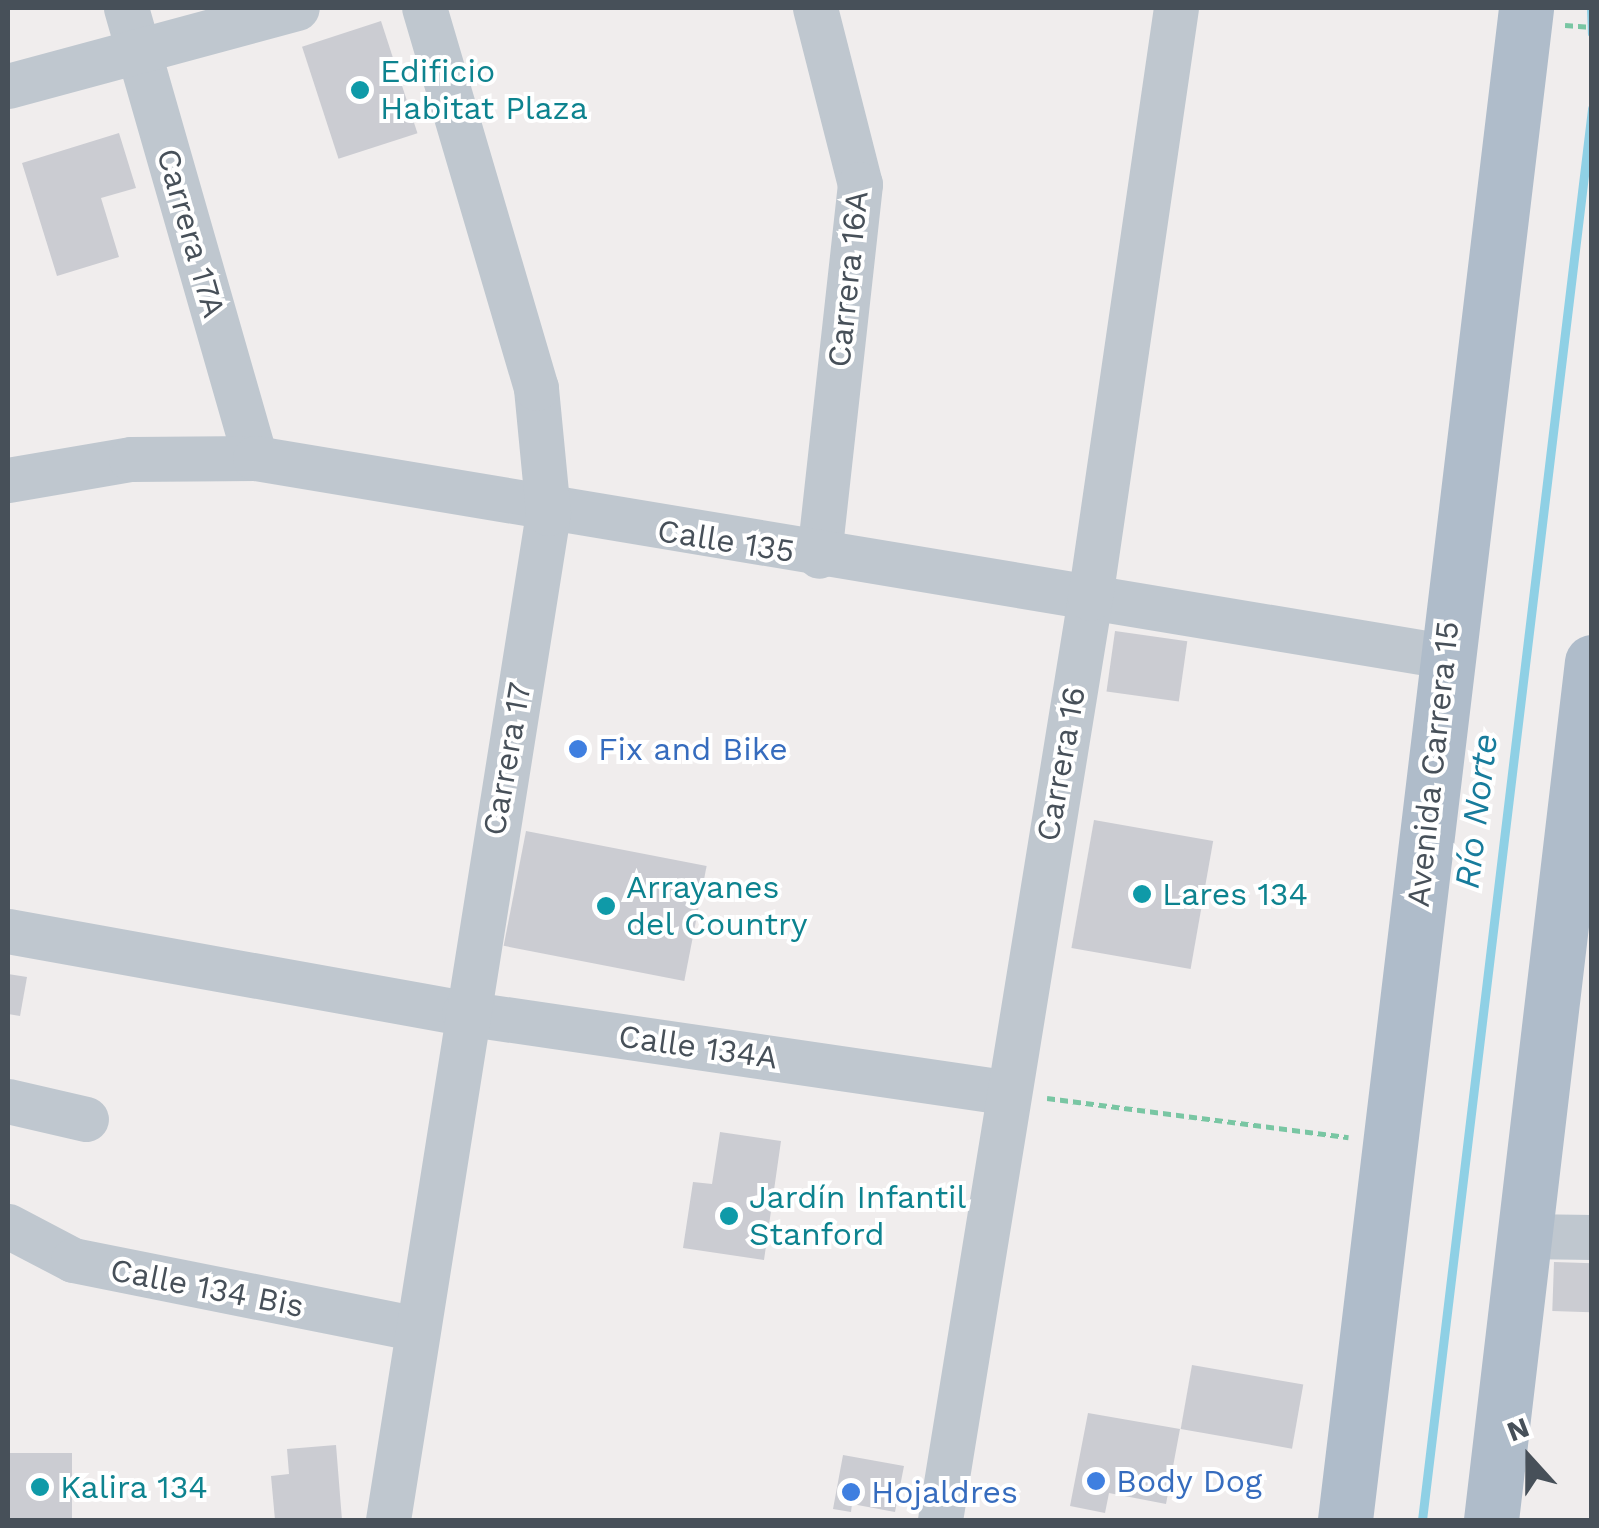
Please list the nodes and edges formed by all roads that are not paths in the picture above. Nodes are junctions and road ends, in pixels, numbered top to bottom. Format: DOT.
graph roads {
  1 [pos="126,8"];
  2 [pos="297,8"];
  3 [pos="424,8"];
  4 [pos="815,8"];
  5 [pos="1176,8"];
  6 [pos="1542,16"];
  7 [pos="140,52"];
  8 [pos="8,86"];
  9 [pos="256,458"];
  10 [pos="8,480"];
  11 [pos="548,513"];
  12 [pos="818,556"];
  13 [pos="1090,598"];
  14 [pos="1444,656"];
  15 [pos="1592,662"];
  16 [pos="8,931"];
  17 [pos="464,1014"];
  18 [pos="1004,1092"];
  19 [pos="8,1101"];
  20 [pos="86,1120"];
  21 [pos="8,1226"];
  22 [pos="1523,1236"];
  23 [pos="1592,1237"];
  24 [pos="414,1328"];
  25 [pos="388,1520"];
  26 [pos="940,1520"];
  27 [pos="1345,1520"];
  28 [pos="1492,1520"];
  1 -- 7 [label="street, Carrera 17A"];
  2 -- 7 [label="street"];
  3 -- 11 [label="street, Carrera 17"];
  4 -- 12 [label="street, Carrera 16A"];
  5 -- 13 [label="street, Carrera 16"];
  6 -- 14 [label="main road, Avenida Carrera 15"];
  7 -- 8 [label="street"];
  7 -- 9 [label="street, Carrera 17A"];
  9 -- 10 [label="street, Calle 135"];
  9 -- 11 [label="street, Calle 135"];
  11 -- 12 [label="street, Calle 135"];
  11 -- 17 [label="street, Carrera 17"];
  12 -- 13 [label="street, Calle 135"];
  13 -- 14 [label="street, Calle 135"];
  13 -- 18 [label="street, Carrera 16"];
  14 -- 27 [label="main road, Avenida Carrera 15"];
  15 -- 22 [label="main road"];
  16 -- 17 [label="street, Calle 134A"];
  17 -- 18 [label="street, Calle 134A"];
  17 -- 24 [label="street, Carrera 17"];
  18 -- 26 [label="street, Carrera 16"];
  19 -- 20 [label="street"];
  21 -- 24 [label="street, Calle 134 Bis"];
  22 -- 23 [label="street"];
  22 -- 28 [label="main road"];
  24 -- 25 [label="street, Carrera 17"];
}
